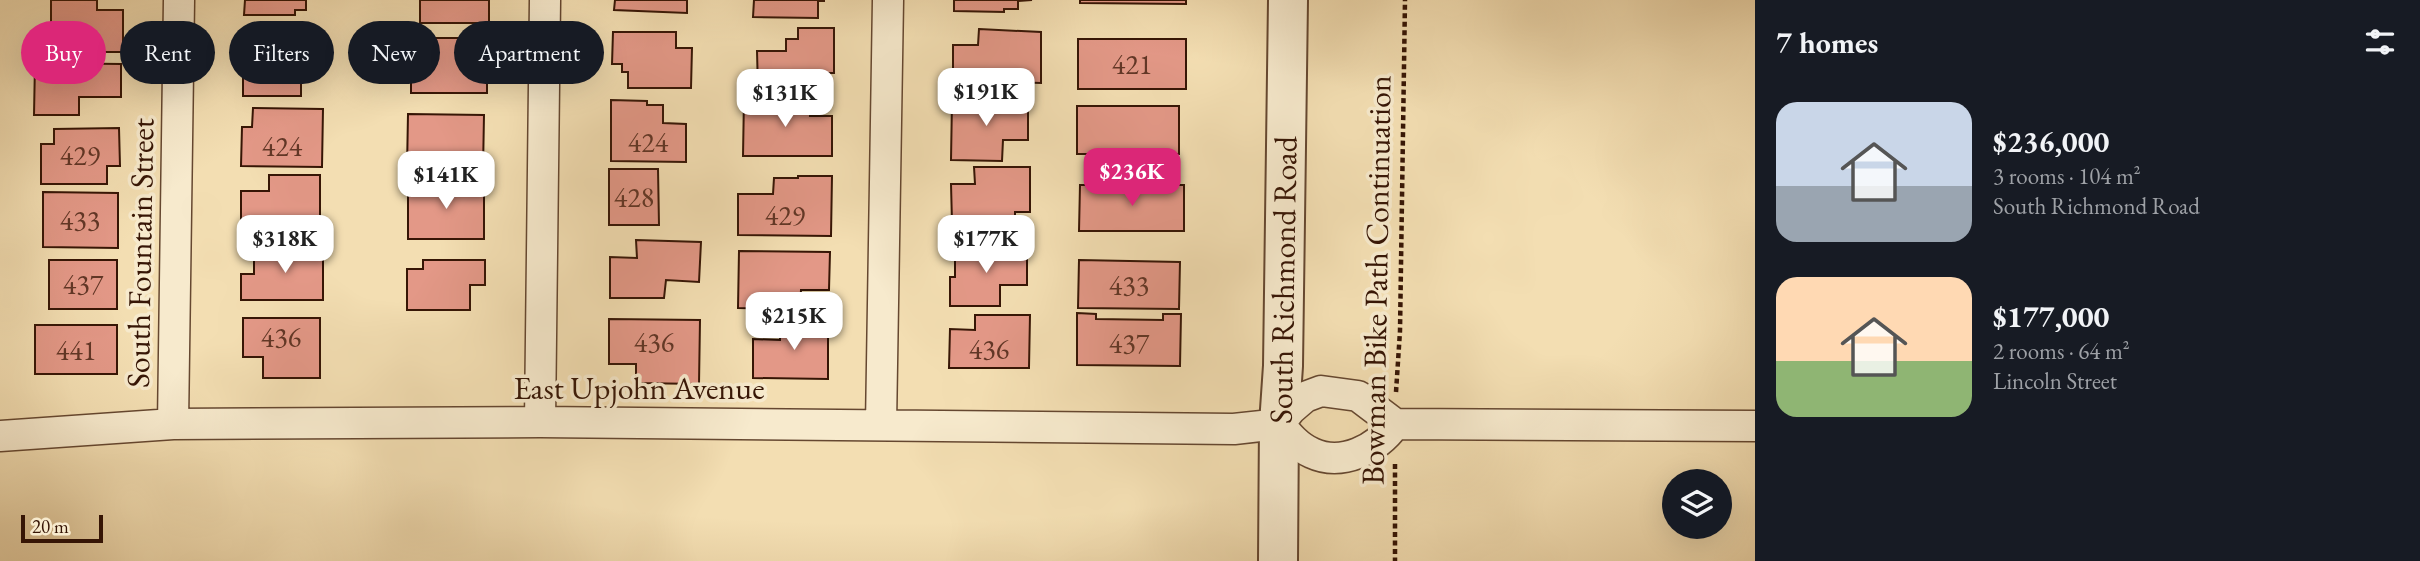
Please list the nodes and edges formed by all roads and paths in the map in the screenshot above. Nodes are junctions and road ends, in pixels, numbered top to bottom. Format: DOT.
graph roads {
  1 [pos="179,0"];
  2 [pos="545,0"];
  3 [pos="888,0"];
  4 [pos="1289,0"];
  5 [pos="1405,0"];
  6 [pos="540,422"];
  7 [pos="173,424"];
  8 [pos="1279,424"];
  9 [pos="1395,424"];
  10 [pos="881,425"];
  11 [pos="1755,426"];
  12 [pos="0,436"];
  13 [pos="1278,561"];
  14 [pos="1395,561"];
  1 -- 7 [label="street, South Fountain Street"];
  2 -- 6 [label="street"];
  3 -- 10 [label="street"];
  4 -- 8 [label="street, South Richmond Road"];
  5 -- 9 [label="path, Bowman Bike Path Continuation"];
  6 -- 7 [label="street, East Upjohn Avenue"];
  6 -- 10 [label="street, East Upjohn Avenue"];
  7 -- 12 [label="street, East Upjohn Avenue"];
  8 -- 9 [label="street"];
  8 -- 9 [label="street"];
  8 -- 10 [label="street, East Upjohn Avenue"];
  8 -- 13 [label="street, South Richmond Road"];
  9 -- 11 [label="street"];
  9 -- 14 [label="path, Bowman Bike Path Continuation"];
}
